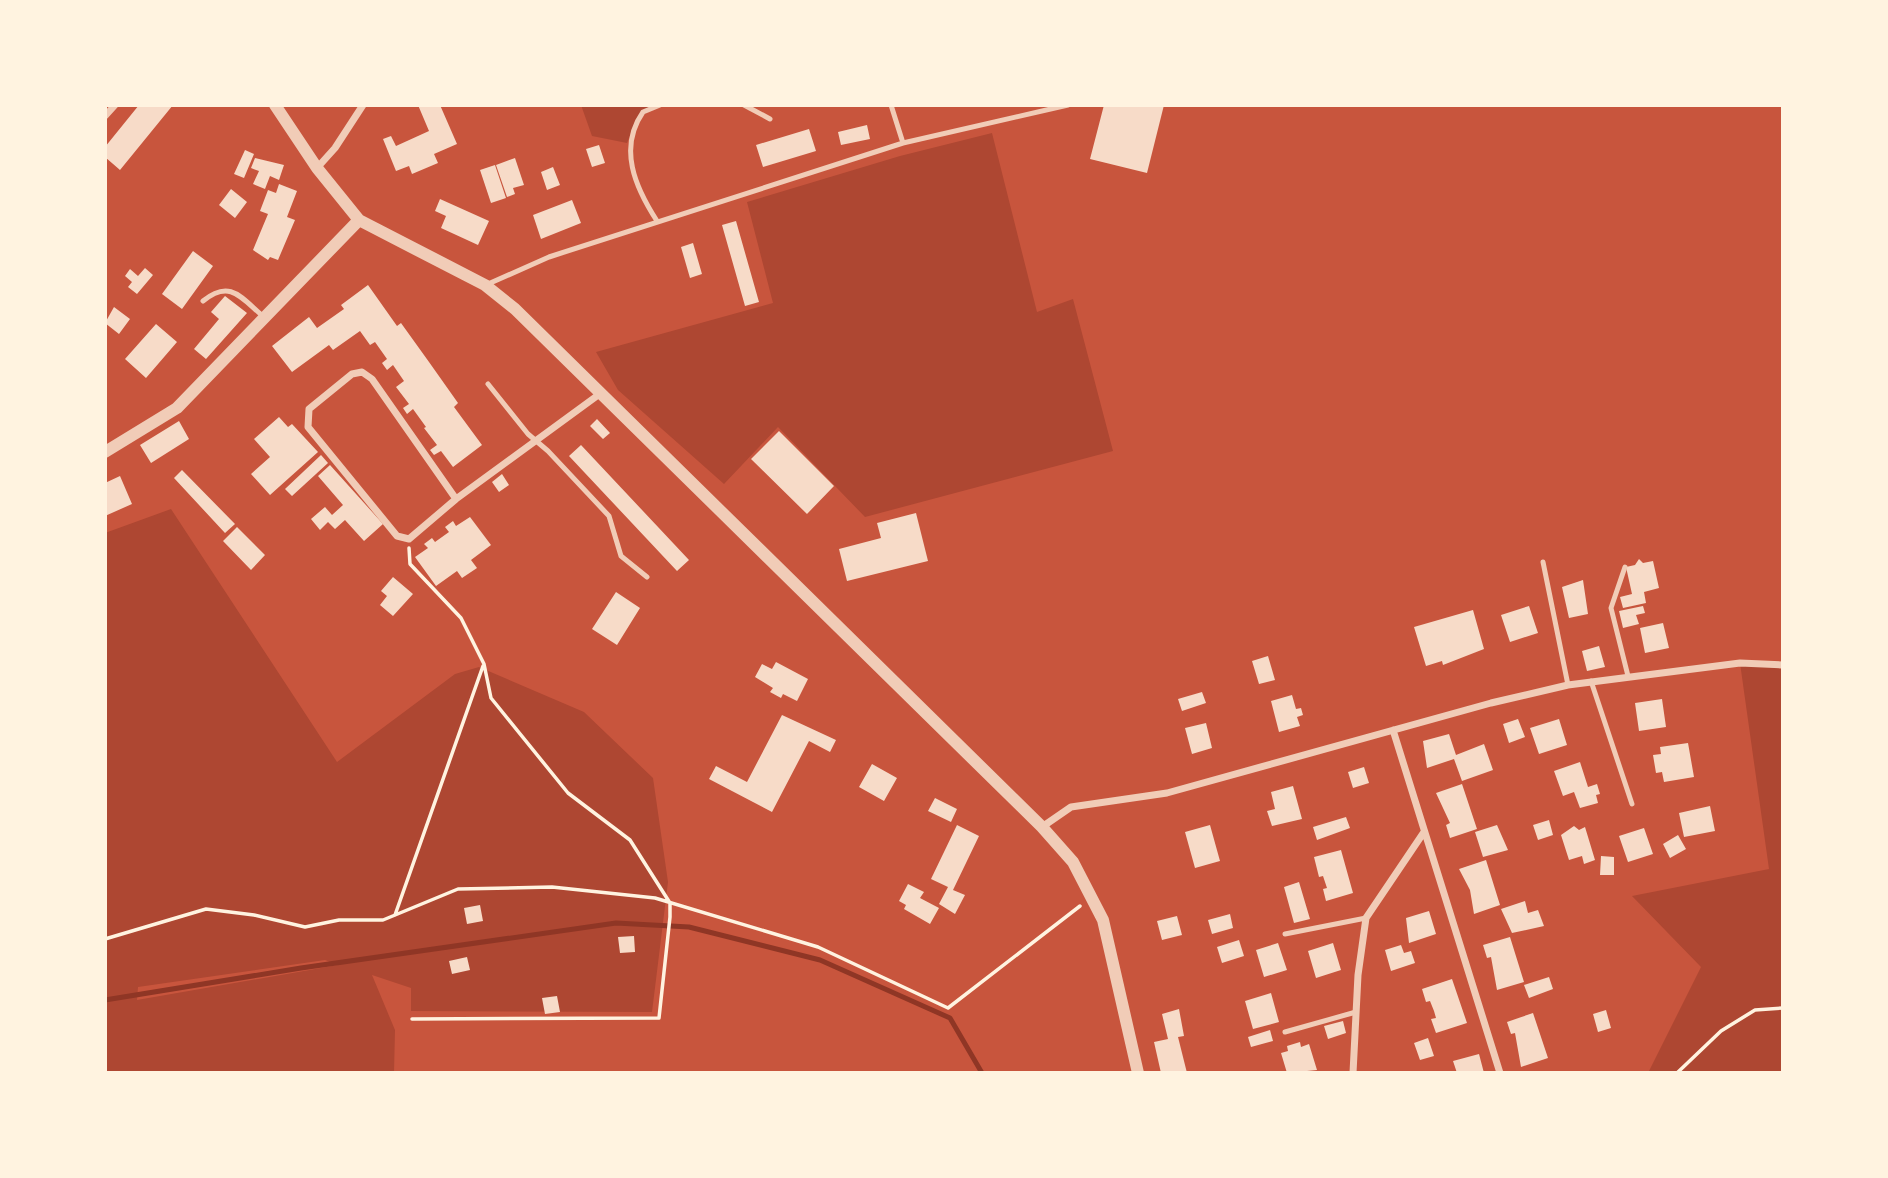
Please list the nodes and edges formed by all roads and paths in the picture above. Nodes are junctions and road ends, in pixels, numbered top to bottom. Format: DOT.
graph roads {
  1 [pos="115,105"];
  2 [pos="275,105"];
  3 [pos="363,105"];
  4 [pos="660,105"];
  5 [pos="744,105"];
  6 [pos="891,105"];
  7 [pos="1068,105"];
  8 [pos="105,116"];
  9 [pos="770,119"];
  10 [pos="903,143"];
  11 [pos="317,168"];
  12 [pos="359,220"];
  13 [pos="657,221"];
  14 [pos="485,285"];
  15 [pos="203,301"];
  16 [pos="265,318"];
  17 [pos="488,384"];
  18 [pos="601,393"];
  19 [pos="537,442"];
  20 [pos="105,453"];
  21 [pos="456,499"];
  22 [pos="409,539"];
  23 [pos="1543,562"];
  24 [pos="1625,568"];
  25 [pos="647,577"];
  26 [pos="484,664"];
  27 [pos="1783,665"];
  28 [pos="1628,676"];
  29 [pos="1591,681"];
  30 [pos="1568,685"];
  31 [pos="1393,730"];
  32 [pos="1632,804"];
  33 [pos="1042,827"];
  34 [pos="1424,832"];
  35 [pos="1093,897"];
  36 [pos="670,903"];
  37 [pos="396,915"];
  38 [pos="1366,918"];
  39 [pos="1285,934"];
  40 [pos="105,939"];
  41 [pos="1783,1008"];
  42 [pos="1356,1012"];
  43 [pos="412,1019"];
  44 [pos="1285,1032"];
  45 [pos="1138,1073"];
  46 [pos="1353,1073"];
  47 [pos="1500,1073"];
  48 [pos="1677,1073"];
  1 -- 8 [label="street"];
  2 -- 11 [label="street"];
  3 -- 11 [label="street"];
  4 -- 13 [label="lane"];
  5 -- 9 [label="lane"];
  6 -- 10 [label="lane"];
  7 -- 10 [label="lane"];
  10 -- 13 [label="lane"];
  11 -- 12 [label="street"];
  12 -- 14 [label="street"];
  12 -- 16 [label="street"];
  13 -- 14 [label="lane"];
  14 -- 18 [label="street"];
  15 -- 16 [label="lane"];
  16 -- 20 [label="street"];
  17 -- 19 [label="lane"];
  18 -- 19 [label="street"];
  18 -- 33 [label="street"];
  19 -- 21 [label="street"];
  19 -- 25 [label="lane"];
  21 -- 22 [label="street"];
  21 -- 22 [label="street"];
  22 -- 26 [label="path"];
  23 -- 30 [label="lane"];
  24 -- 28 [label="lane"];
  26 -- 36 [label="path"];
  26 -- 37 [label="path"];
  27 -- 28 [label="street"];
  28 -- 29 [label="street"];
  29 -- 30 [label="street"];
  29 -- 32 [label="lane"];
  30 -- 31 [label="street"];
  31 -- 33 [label="street"];
  31 -- 34 [label="street"];
  33 -- 35 [label="street"];
  34 -- 38 [label="street"];
  34 -- 47 [label="street"];
  35 -- 36 [label="path"];
  35 -- 45 [label="street"];
  36 -- 37 [label="path"];
  36 -- 43 [label="path"];
  37 -- 40 [label="path"];
  38 -- 39 [label="lane"];
  38 -- 42 [label="street"];
  41 -- 48 [label="path"];
  42 -- 44 [label="lane"];
  42 -- 46 [label="street"];
}
